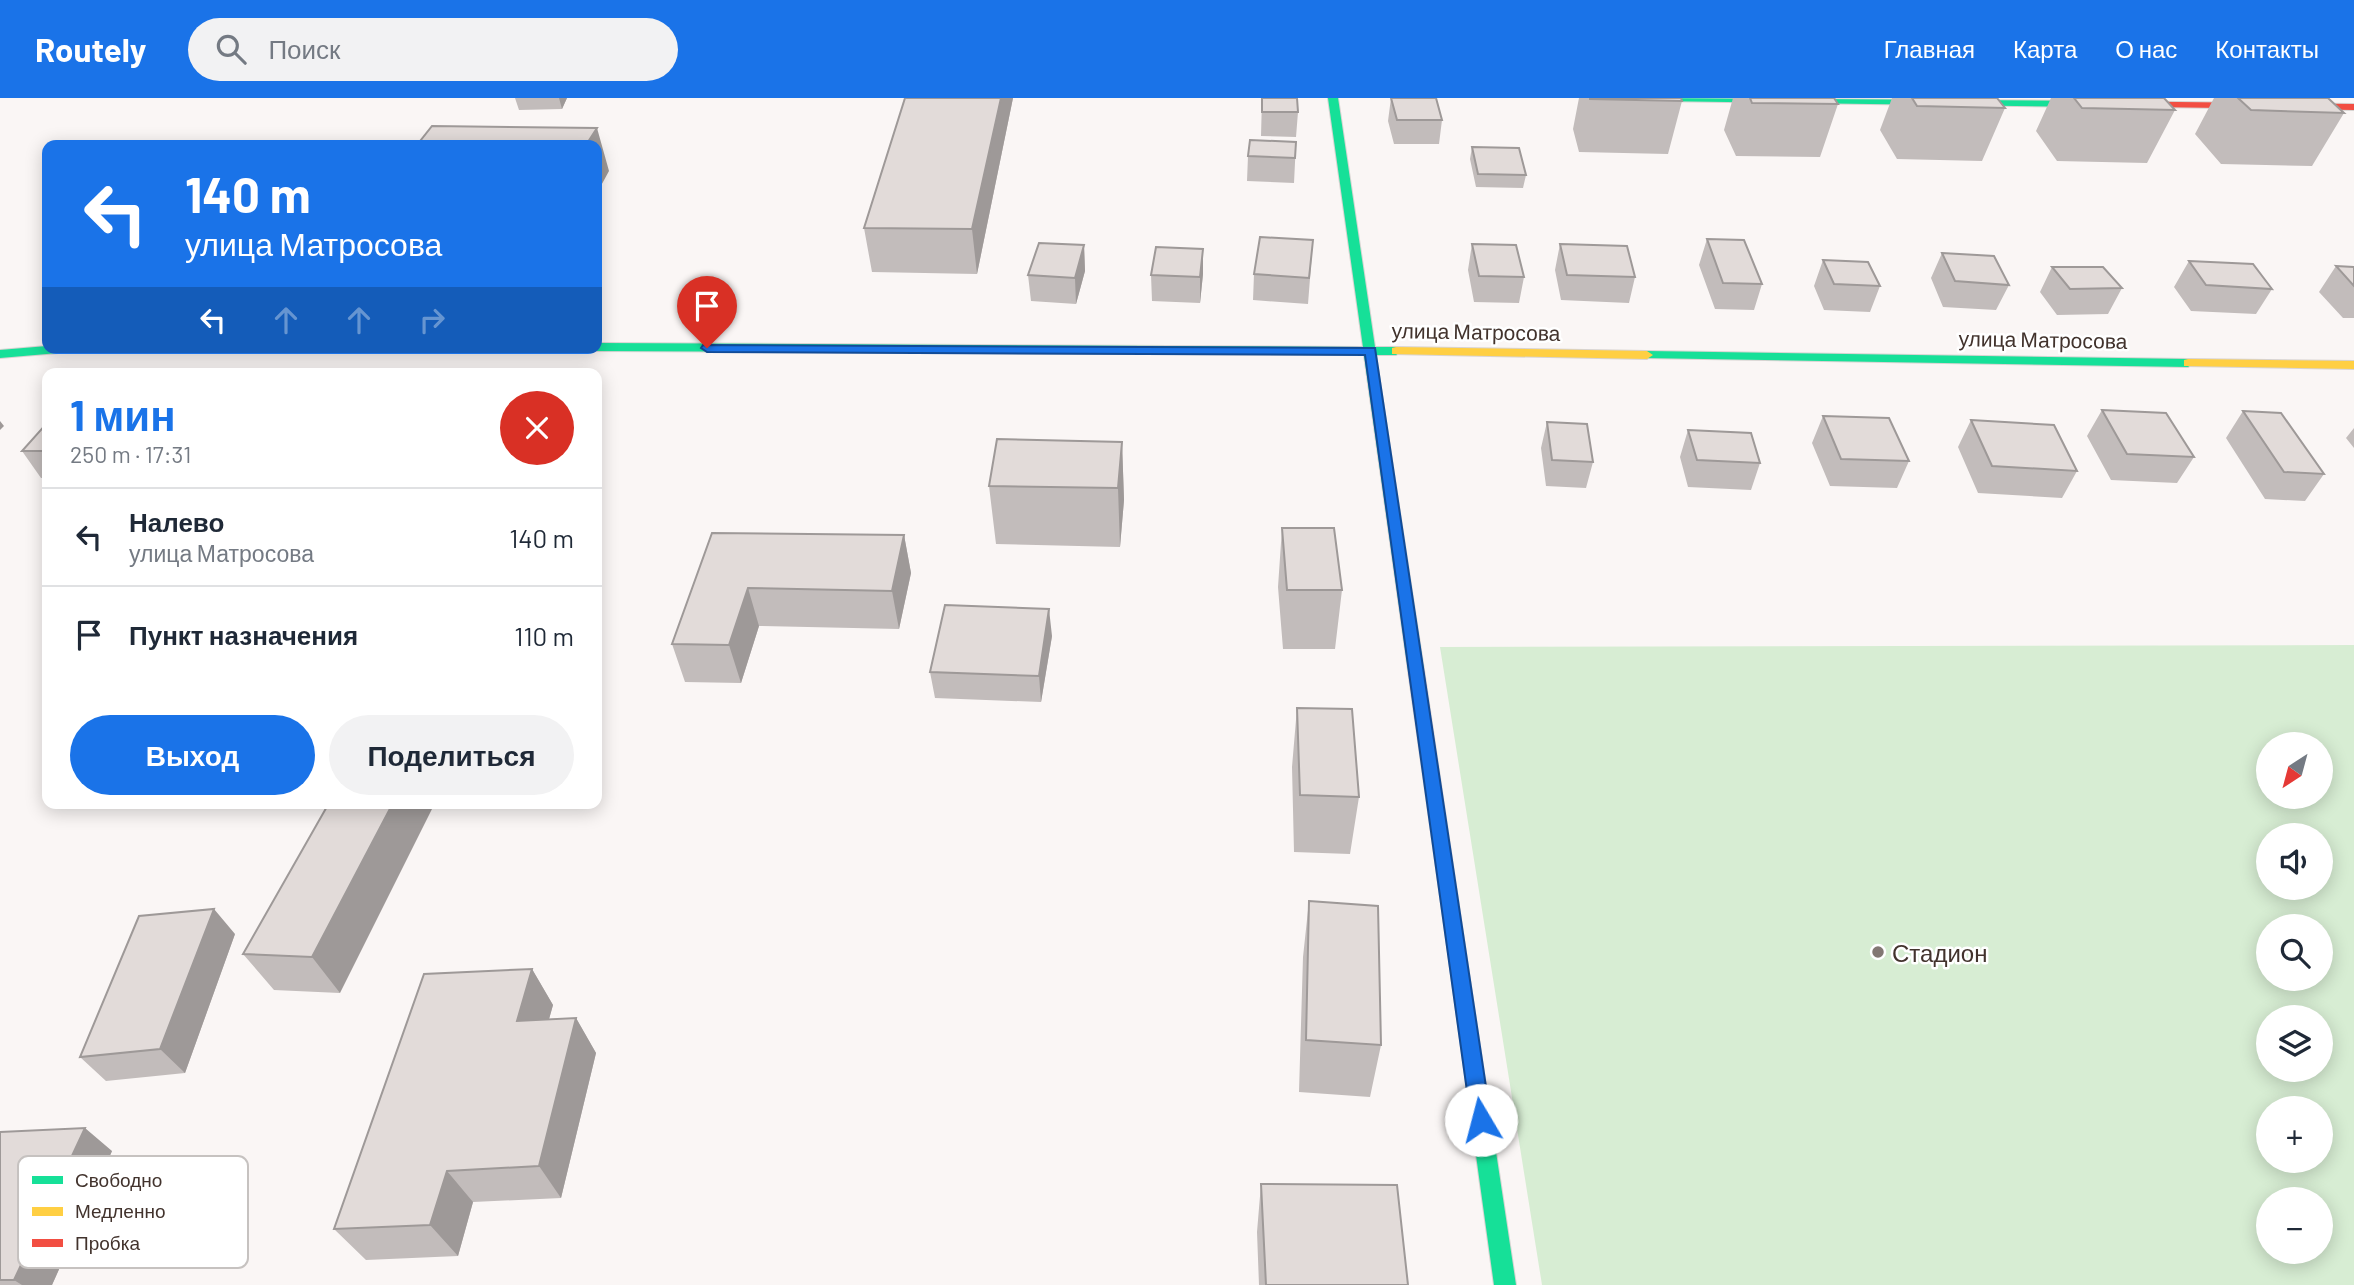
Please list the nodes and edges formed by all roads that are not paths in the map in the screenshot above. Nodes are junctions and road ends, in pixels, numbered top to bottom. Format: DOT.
graph roads {
  1 [pos="1333,98"];
  2 [pos="1657,98"];
  3 [pos="2354,107"];
  4 [pos="602,347"];
  5 [pos="42,350"];
  6 [pos="1370,351"];
  7 [pos="0,354"];
  8 [pos="2354,365"];
  9 [pos="1505,1285"];
  1 -- 6 [label="street"];
  2 -- 3 [label="street"];
  4 -- 6 [label="street, улица Матросова"];
  5 -- 7 [label="street"];
  6 -- 8 [label="street, улица Матросова"];
  6 -- 9 [label="street"];
}
